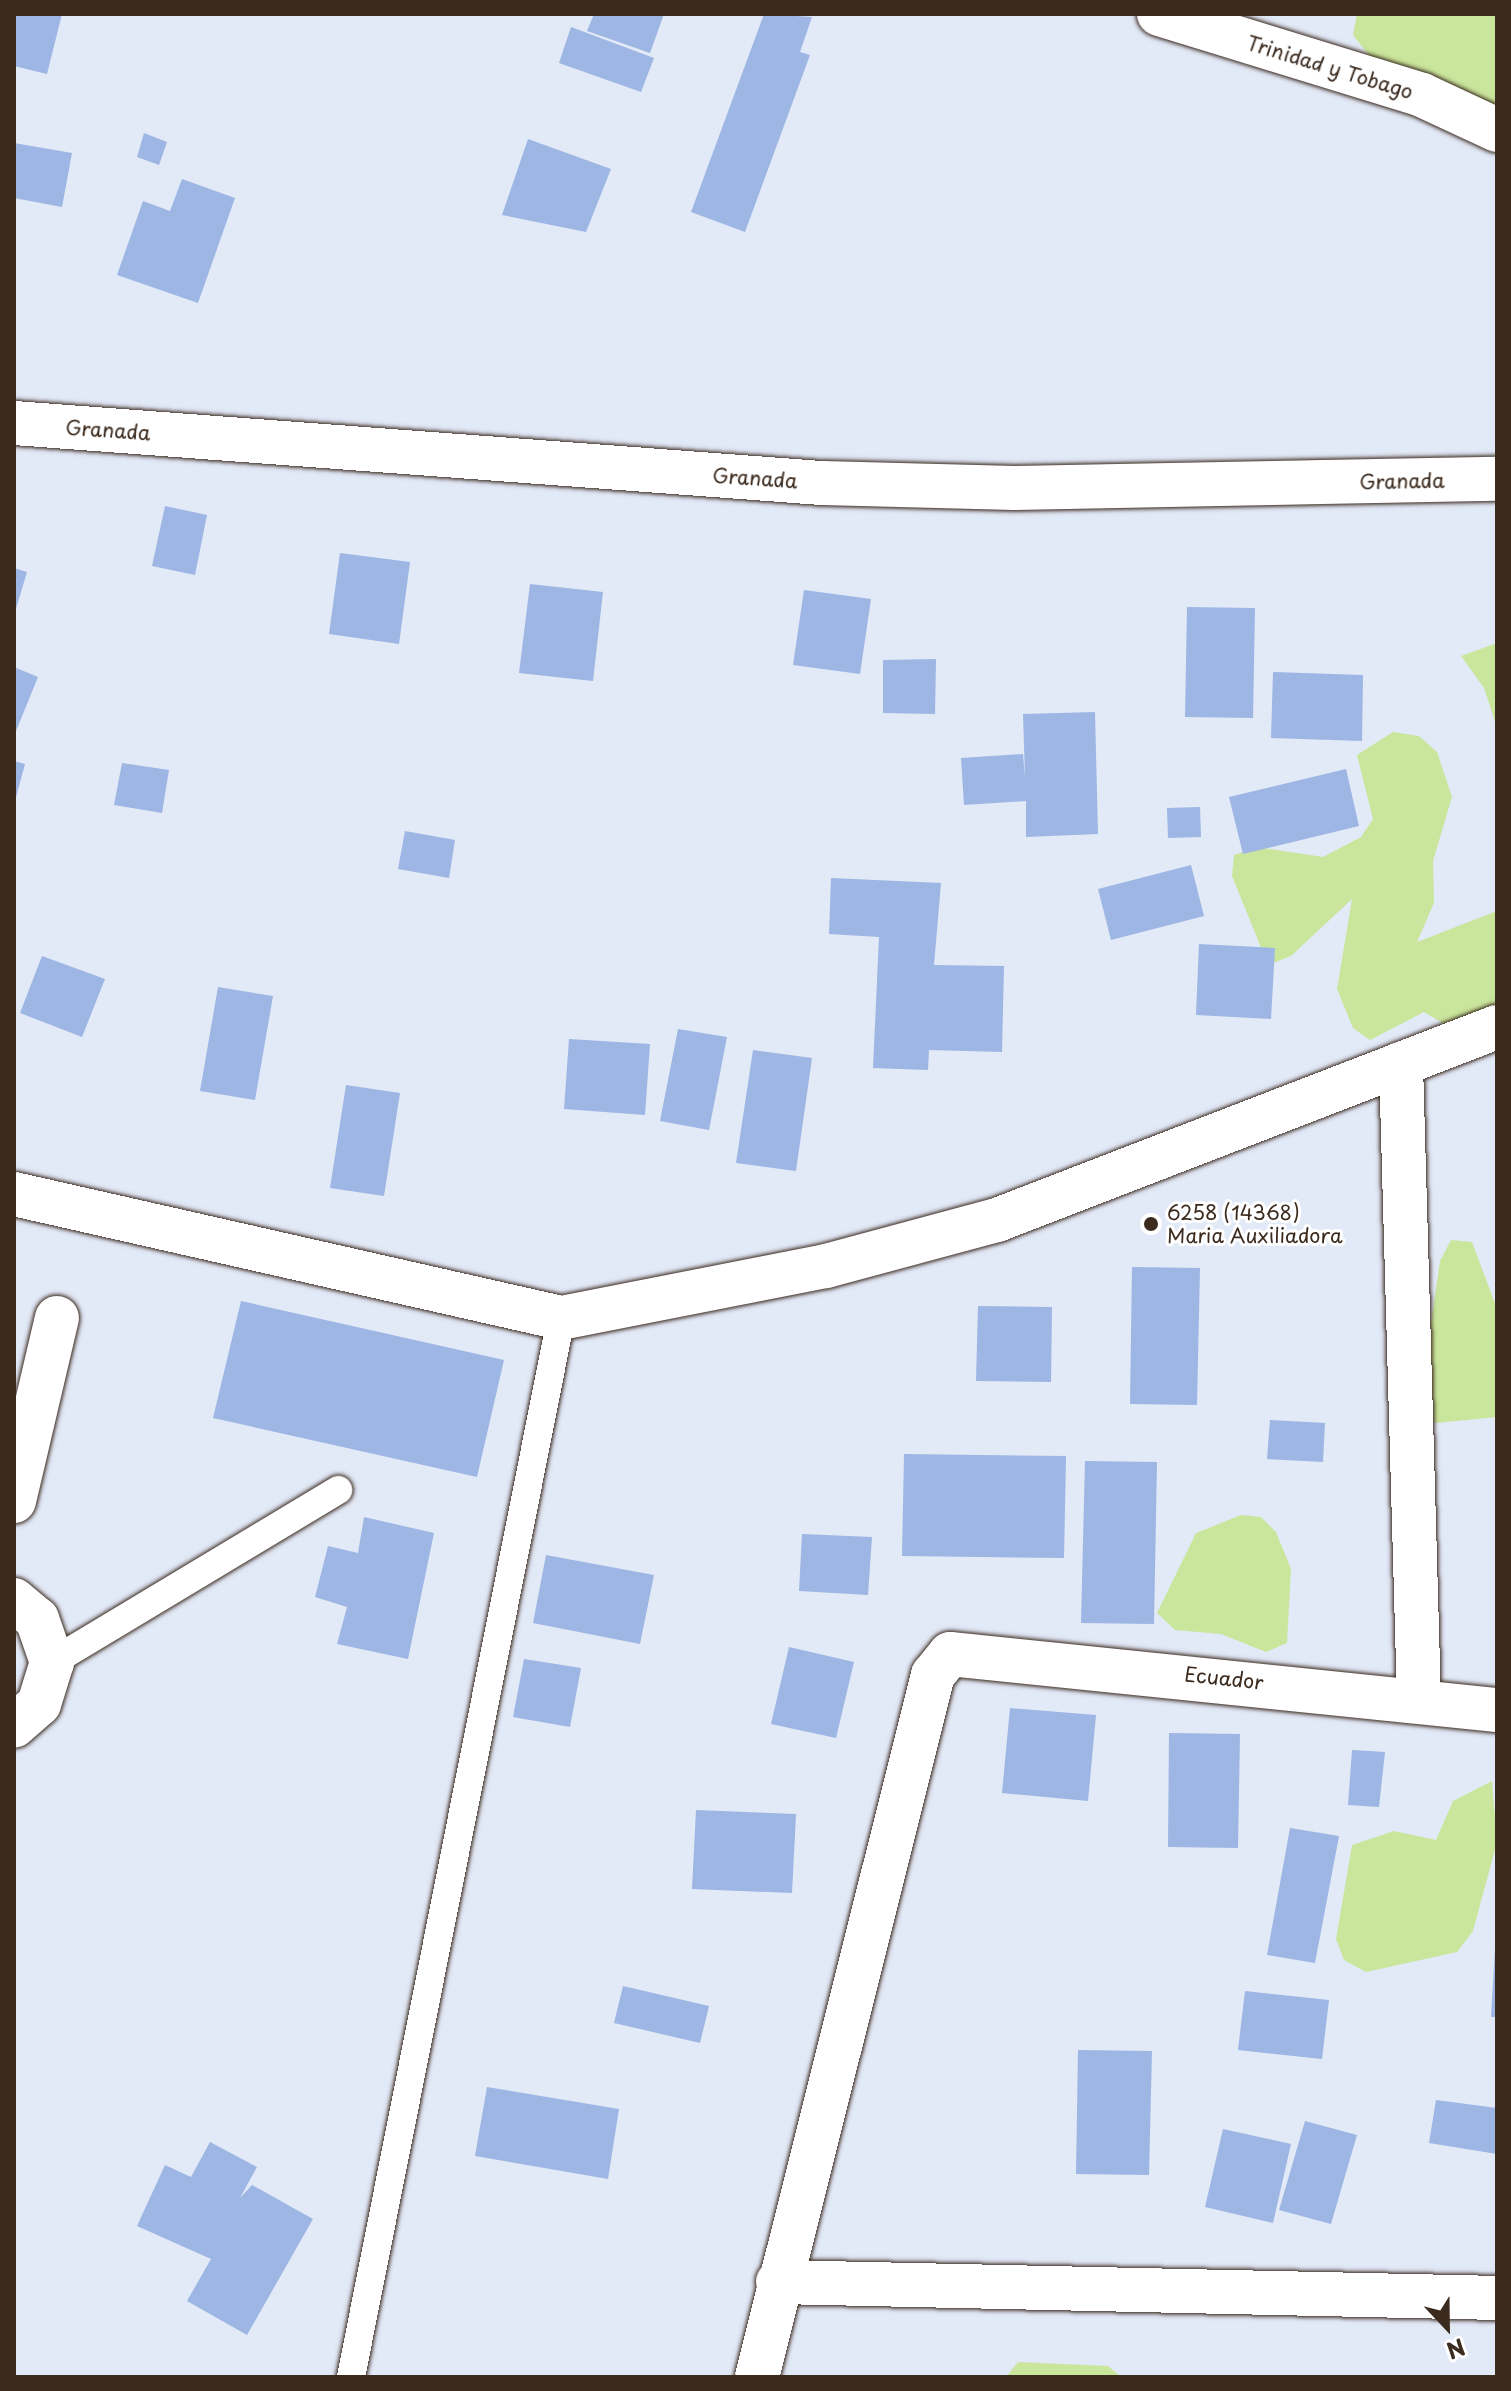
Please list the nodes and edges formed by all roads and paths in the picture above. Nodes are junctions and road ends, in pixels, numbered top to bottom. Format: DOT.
graph roads {
  1 [pos="1159,14"];
  2 [pos="1497,130"];
  3 [pos="14,423"];
  4 [pos="1497,479"];
  5 [pos="1497,1027"];
  6 [pos="1401,1064"];
  7 [pos="14,1194"];
  8 [pos="57,1318"];
  9 [pos="561,1318"];
  10 [pos="338,1490"];
  11 [pos="14,1501"];
  12 [pos="14,1600"];
  13 [pos="52,1662"];
  14 [pos="1419,1699"];
  15 [pos="1497,1710"];
  16 [pos="14,1726"];
  17 [pos="778,2282"];
  18 [pos="1497,2298"];
  19 [pos="351,2377"];
  20 [pos="757,2377"];
  1 -- 2 [label="street, Trinidad y Tobago"];
  3 -- 4 [label="street, Granada"];
  5 -- 6 [label="street"];
  6 -- 9 [label="street"];
  6 -- 14 [label="street"];
  7 -- 9 [label="street"];
  8 -- 11 [label="street"];
  9 -- 19 [label="lane"];
  10 -- 13 [label="lane"];
  12 -- 13 [label="street"];
  13 -- 16 [label="street"];
  14 -- 15 [label="street, Ecuador"];
  14 -- 17 [label="street, Ecuador"];
  17 -- 18 [label="street"];
  17 -- 20 [label="street"];
}
